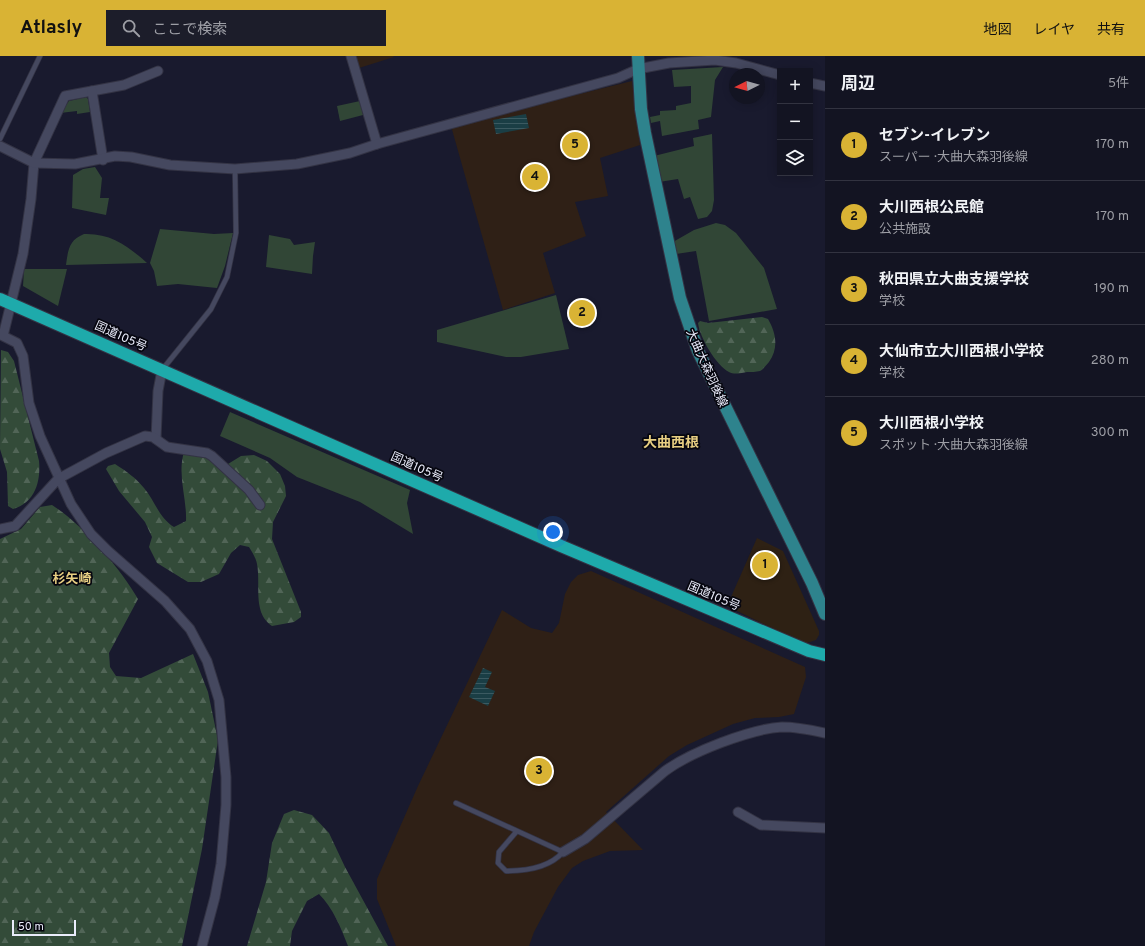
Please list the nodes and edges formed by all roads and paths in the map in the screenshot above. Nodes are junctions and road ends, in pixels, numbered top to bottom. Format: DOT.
graph roads {
  1 [pos="40,56"];
  2 [pos="351,56"];
  3 [pos="638,56"];
  4 [pos="737,60"];
  5 [pos="638,69"];
  6 [pos="158,71"];
  7 [pos="777,74"];
  8 [pos="813,84"];
  9 [pos="825,86"];
  10 [pos="92,91"];
  11 [pos="0,139"];
  12 [pos="377,144"];
  13 [pos="0,146"];
  14 [pos="103,160"];
  15 [pos="34,163"];
  16 [pos="235,169"];
  17 [pos="5,301"];
  18 [pos="2,337"];
  19 [pos="162,370"];
  20 [pos="156,439"];
  21 [pos="58,479"];
  22 [pos="260,505"];
  23 [pos="0,529"];
  24 [pos="825,614"];
  25 [pos="825,655"];
  26 [pos="825,733"];
  27 [pos="456,803"];
  28 [pos="738,812"];
  29 [pos="825,828"];
  30 [pos="517,831"];
  31 [pos="563,852"];
  32 [pos="202,946"];
  1 -- 11 [label="lane"];
  2 -- 12 [label="street"];
  3 -- 5 [label="main road, 大曲大森羽後線"];
  4 -- 5 [label="street"];
  4 -- 7 [label="street"];
  5 -- 12 [label="street"];
  5 -- 24 [label="main road, 大曲大森羽後線"];
  6 -- 10 [label="street"];
  8 -- 9 [label="street"];
  10 -- 14 [label="street"];
  10 -- 15 [label="street"];
  12 -- 16 [label="street"];
  13 -- 15 [label="street"];
  14 -- 15 [label="street"];
  14 -- 16 [label="street"];
  15 -- 17 [label="street"];
  16 -- 19 [label="lane"];
  17 -- 18 [label="street"];
  17 -- 19 [label="highway, 国道105号"];
  18 -- 21 [label="street"];
  19 -- 20 [label="street"];
  19 -- 25 [label="highway, 国道105号"];
  20 -- 21 [label="street"];
  20 -- 22 [label="street"];
  21 -- 23 [label="street"];
  21 -- 32 [label="street"];
  26 -- 31 [label="street"];
  27 -- 30 [label="lane"];
  28 -- 29 [label="street"];
  30 -- 31 [label="lane"];
  30 -- 31 [label="lane"];
}
